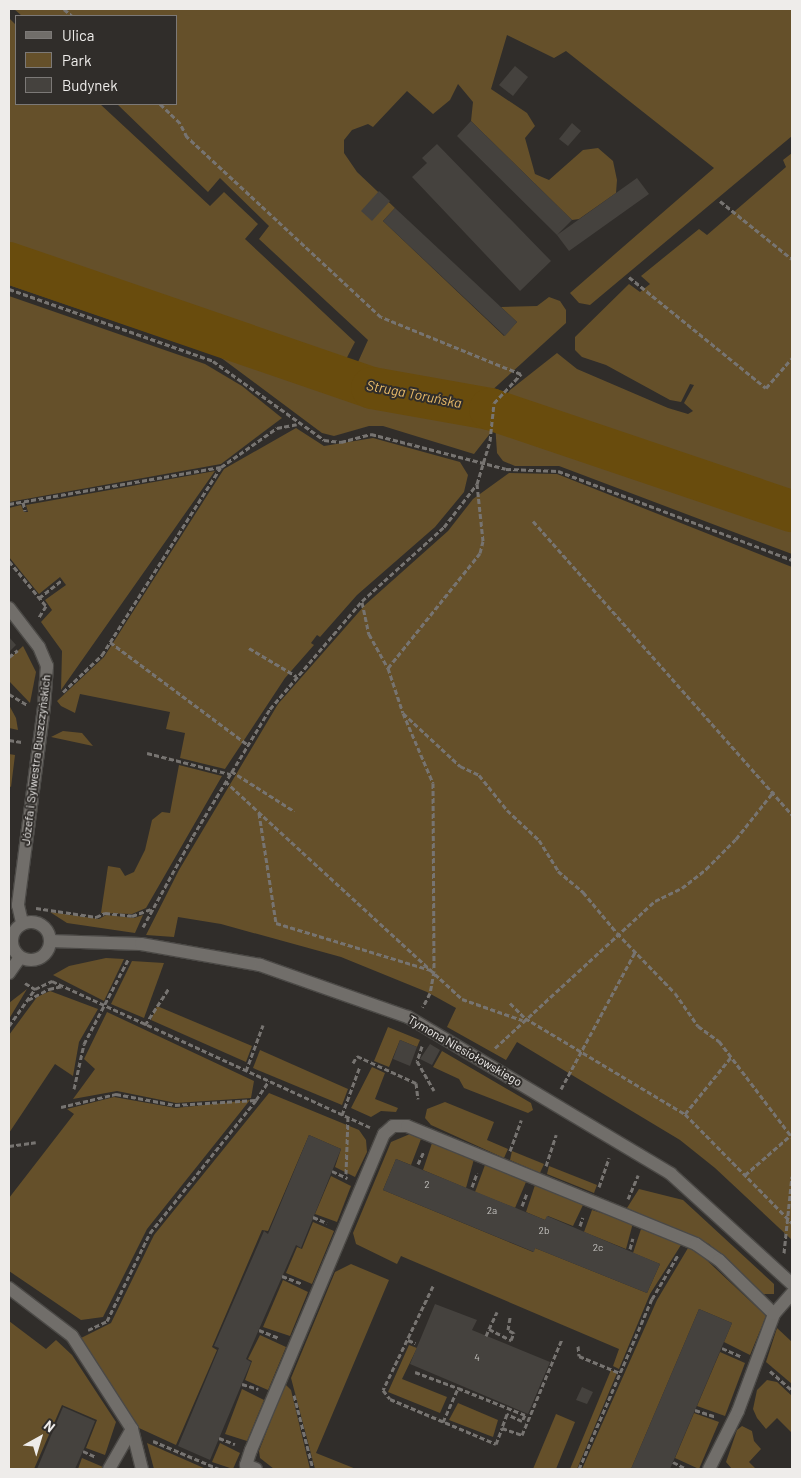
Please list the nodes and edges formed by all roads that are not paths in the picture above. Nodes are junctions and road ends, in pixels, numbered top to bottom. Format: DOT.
graph roads {
  1 [pos="9,608"];
  2 [pos="22,923"];
  3 [pos="50,942"];
  4 [pos="20,957"];
  5 [pos="9,973"];
  6 [pos="792,1284"];
  7 [pos="9,1288"];
  8 [pos="792,1293"];
  9 [pos="774,1314"];
  10 [pos="133,1431"];
  11 [pos="249,1468"];
  12 [pos="109,1469"];
  13 [pos="142,1469"];
  14 [pos="709,1469"];
  1 -- 2 [label="street, Józefa i Sylwestra Buszczyńskich"];
  2 -- 3 [label="street"];
  2 -- 4 [label="street"];
  3 -- 4 [label="street"];
  3 -- 6 [label="street, Tymona Niesiołowskiego"];
  4 -- 5 [label="street"];
  7 -- 10 [label="street"];
  8 -- 9 [label="street"];
  9 -- 11 [label="street"];
  9 -- 14 [label="street"];
  10 -- 12 [label="street"];
  10 -- 13 [label="street"];
}
